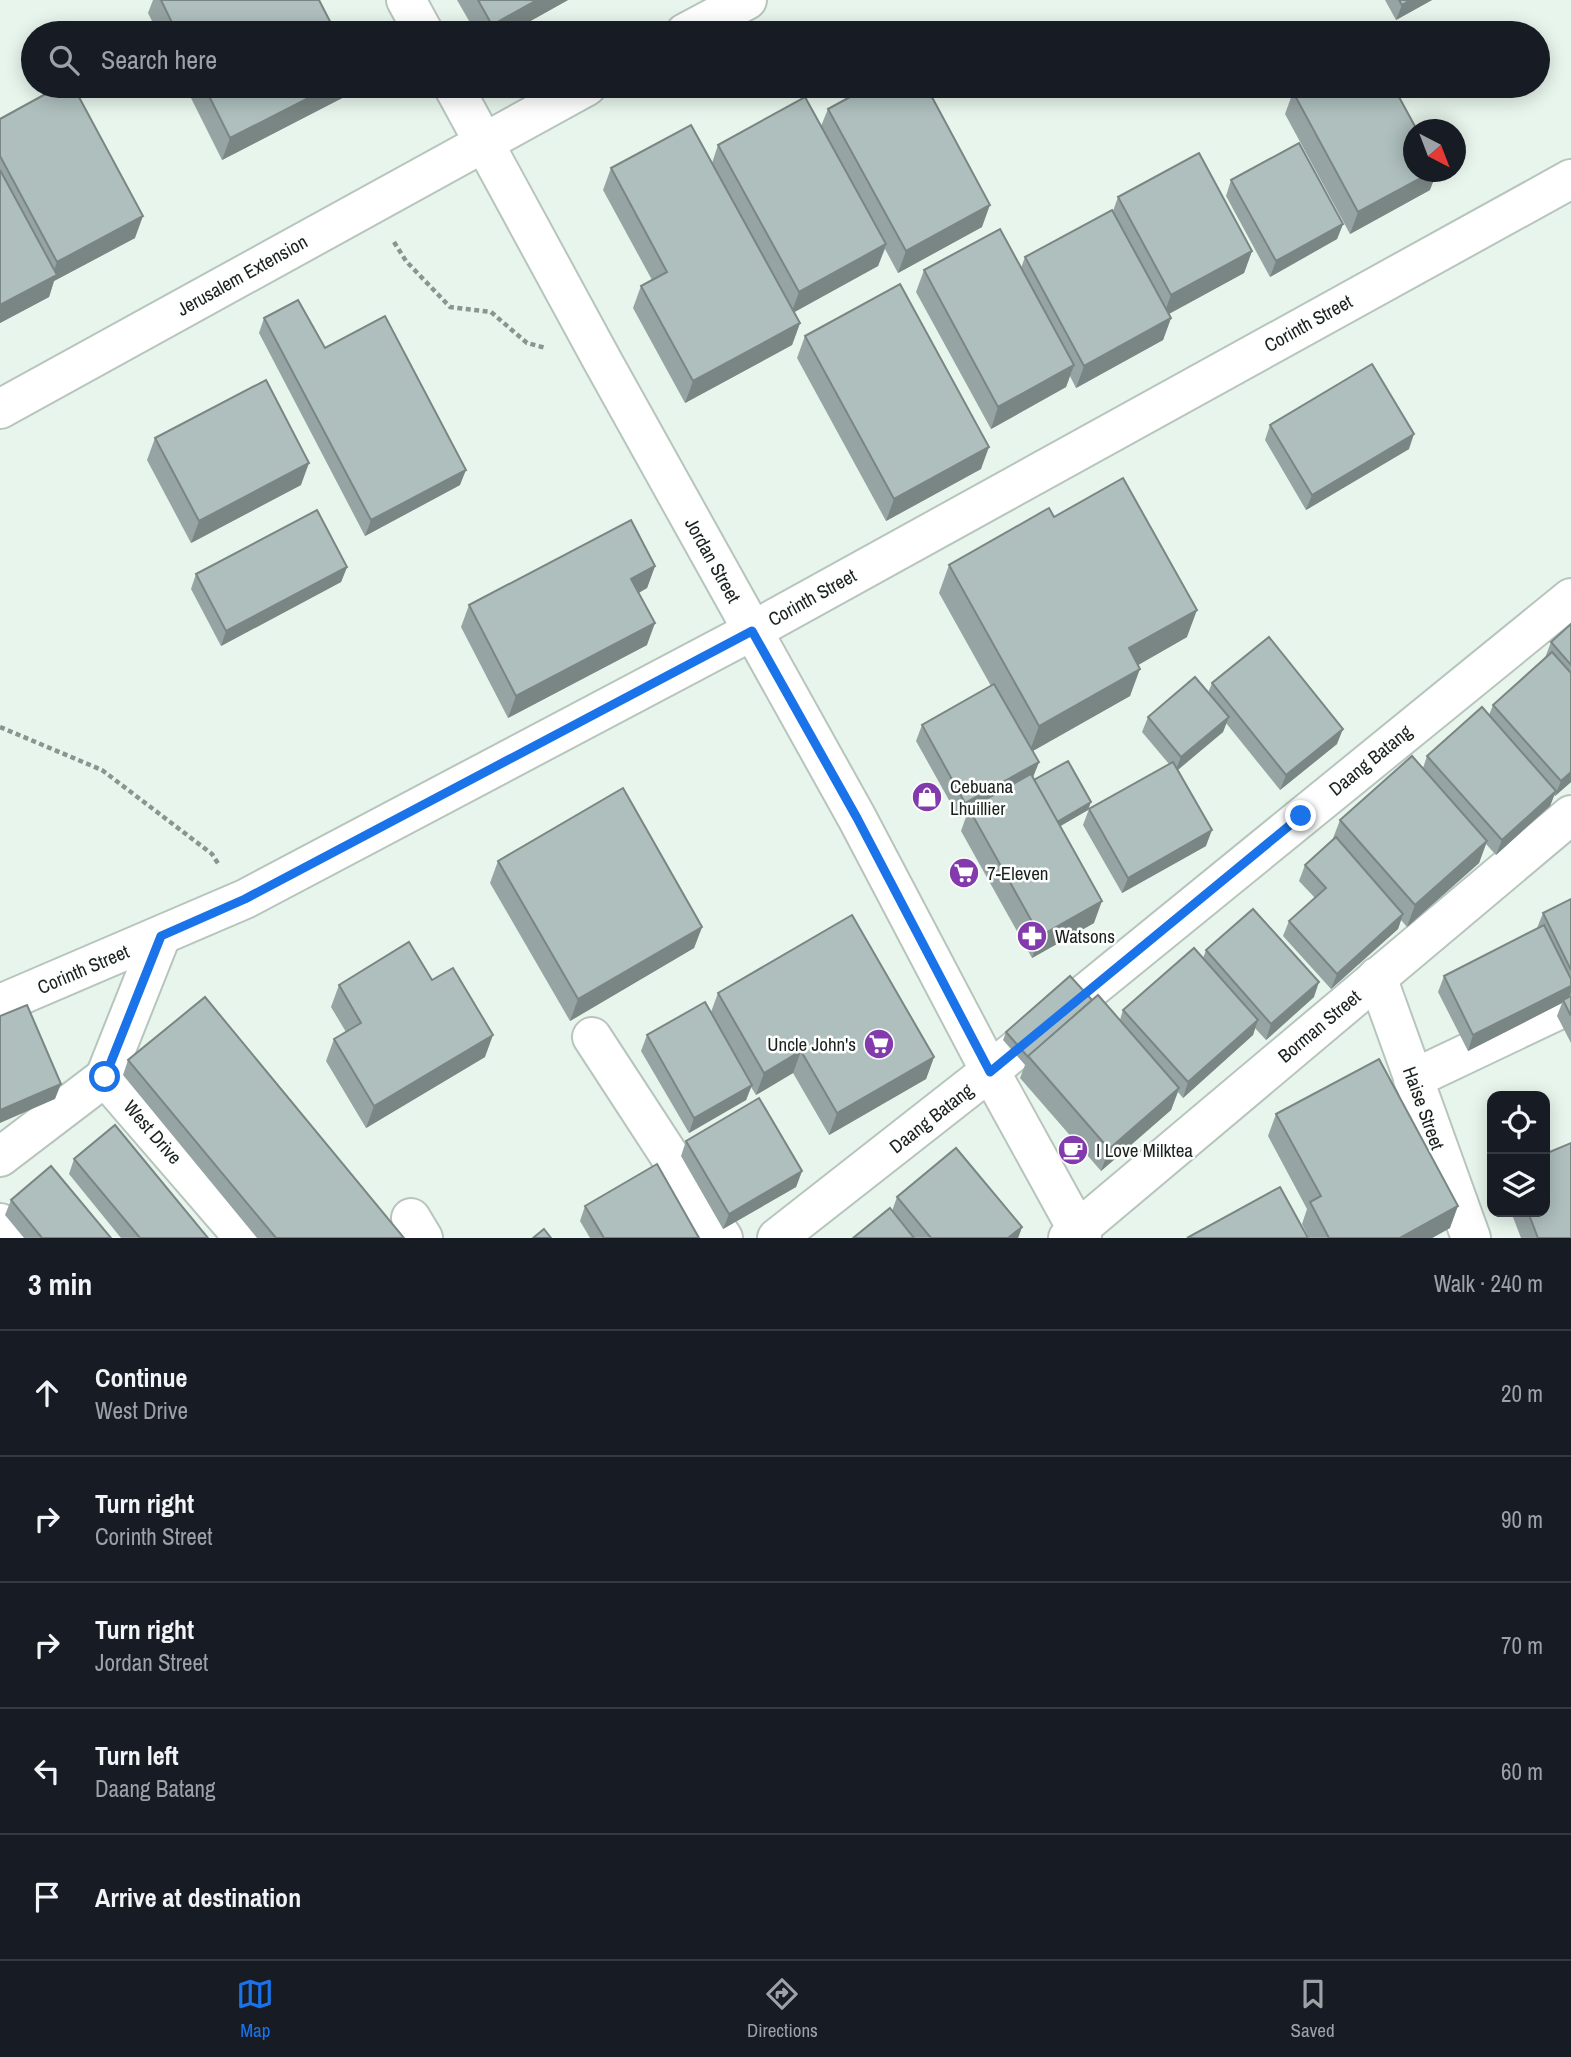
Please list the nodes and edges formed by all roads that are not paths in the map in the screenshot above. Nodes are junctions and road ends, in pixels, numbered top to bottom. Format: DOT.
graph roads {
  1 [pos="406,0"];
  2 [pos="747,0"];
  3 [pos="417,21"];
  4 [pos="708,21"];
  5 [pos="459,98"];
  6 [pos="565,98"];
  7 [pos="483,142"];
  8 [pos="1571,178"];
  9 [pos="0,409"];
  10 [pos="1571,598"];
  11 [pos="752,631"];
  12 [pos="1571,815"];
  13 [pos="161,936"];
  14 [pos="1377,977"];
  15 [pos="1571,1003"];
  16 [pos="0,1004"];
  17 [pos="592,1037"];
  18 [pos="990,1072"];
  19 [pos="105,1077"];
  20 [pos="1413,1079"];
  21 [pos="0,1157"];
  22 [pos="0,1223"];
  23 [pos="1076,1235"];
  24 [pos="12,1238"];
  25 [pos="244,1238"];
  26 [pos="723,1238"];
  27 [pos="777,1238"];
  28 [pos="1471,1238"];
  1 -- 3 [label="street"];
  2 -- 4 [label="street"];
  5 -- 7 [label="street, Jordan Street"];
  6 -- 7 [label="street, Jerusalem Extension"];
  7 -- 9 [label="street, Jerusalem Extension"];
  7 -- 11 [label="street, Jordan Street"];
  8 -- 11 [label="street, Corinth Street"];
  10 -- 18 [label="street, Daang Batang"];
  11 -- 13 [label="street, Corinth Street"];
  11 -- 18 [label="street, Jordan Street"];
  12 -- 14 [label="street, Borman Street"];
  13 -- 16 [label="street, Corinth Street"];
  13 -- 19 [label="street"];
  14 -- 20 [label="street, Haise Street"];
  14 -- 23 [label="street, Borman Street"];
  15 -- 20 [label="street"];
  17 -- 26 [label="street"];
  18 -- 23 [label="street, Jordan Street"];
  18 -- 27 [label="street, Daang Batang"];
  19 -- 21 [label="street"];
  19 -- 25 [label="street, West Drive"];
  20 -- 28 [label="street, Haise Street"];
  22 -- 24 [label="street"];
}
